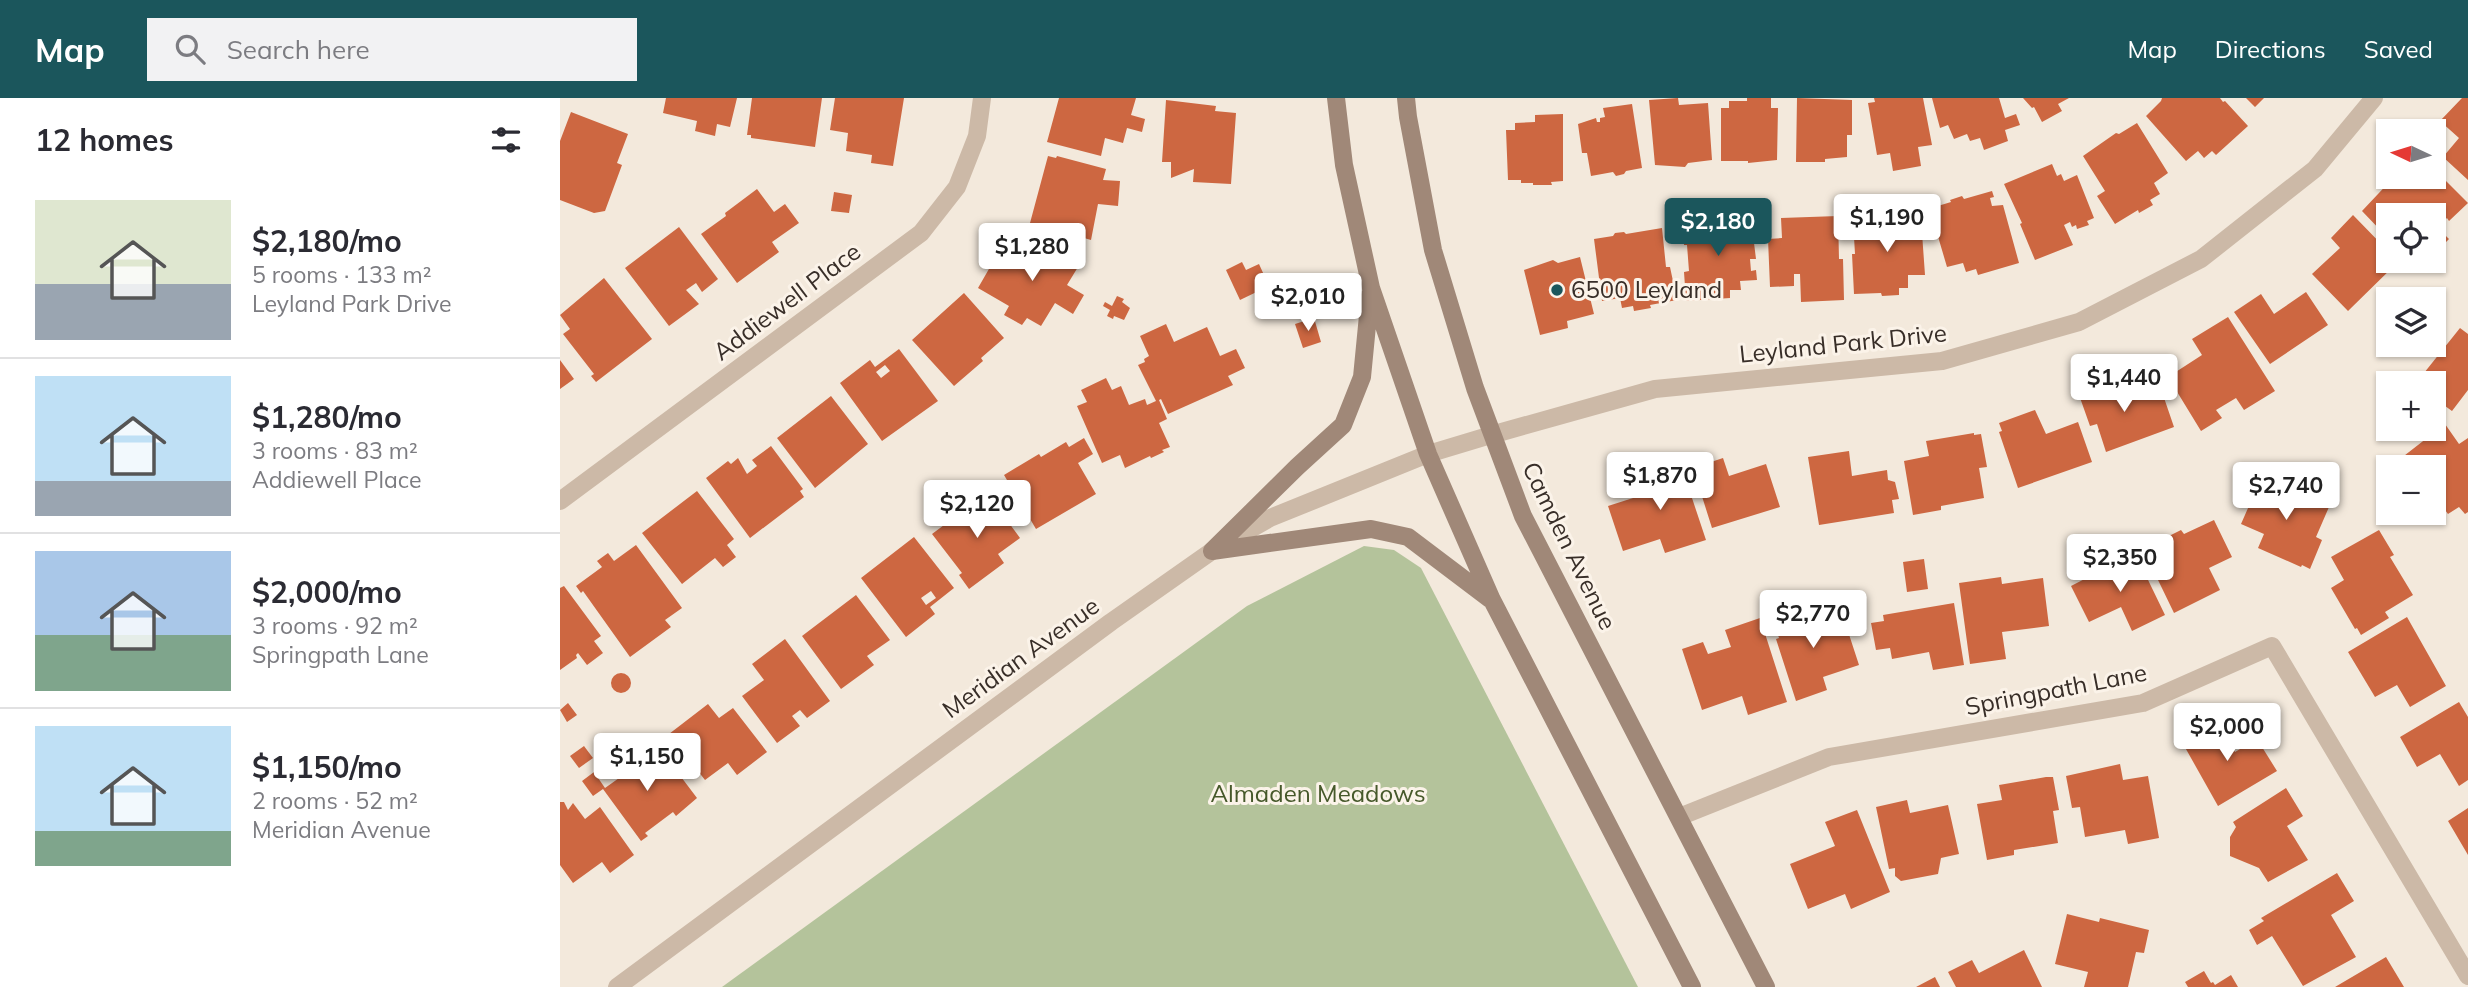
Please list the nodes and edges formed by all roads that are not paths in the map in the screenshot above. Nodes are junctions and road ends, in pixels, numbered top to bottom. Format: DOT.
graph roads {
  1 [pos="982,98"];
  2 [pos="1336,98"];
  3 [pos="1406,98"];
  4 [pos="2374,98"];
  5 [pos="1371,288"];
  6 [pos="1491,435"];
  7 [pos="1428,454"];
  8 [pos="560,501"];
  9 [pos="1212,551"];
  10 [pos="1492,600"];
  11 [pos="1679,817"];
  12 [pos="2468,976"];
  13 [pos="617,987"];
  14 [pos="1692,987"];
  15 [pos="1766,987"];
  1 -- 8 [label="street, Addiewell Place"];
  2 -- 5 [label="main road"];
  3 -- 6 [label="main road, Camden Avenue"];
  4 -- 6 [label="street, Leyland Park Drive"];
  5 -- 7 [label="main road"];
  5 -- 9 [label="main road"];
  6 -- 7 [label="street, Meridian Avenue"];
  6 -- 11 [label="main road, Camden Avenue"];
  7 -- 9 [label="street, Meridian Avenue"];
  7 -- 10 [label="main road"];
  9 -- 10 [label="main road"];
  9 -- 13 [label="street, Meridian Avenue"];
  10 -- 14 [label="main road"];
  11 -- 12 [label="street, Springpath Lane"];
  11 -- 15 [label="main road, Camden Avenue"];
}
